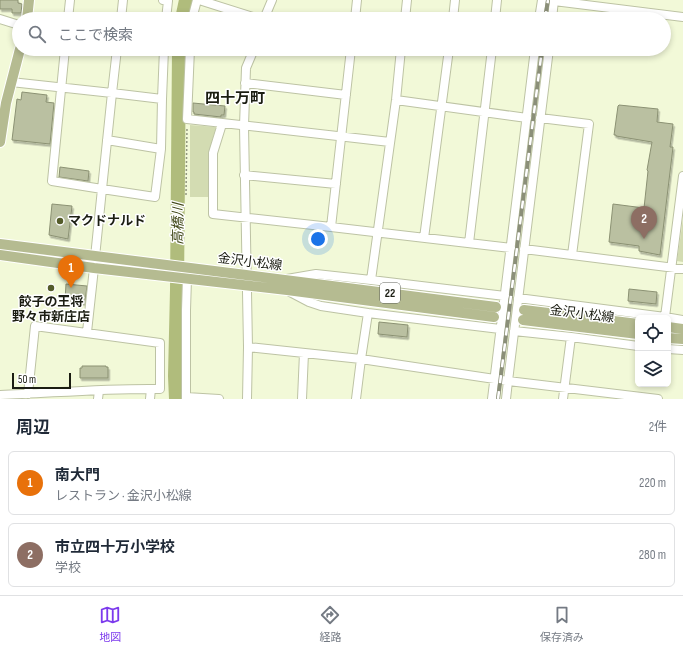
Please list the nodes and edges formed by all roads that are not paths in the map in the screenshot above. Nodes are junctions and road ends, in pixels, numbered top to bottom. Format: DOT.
graph roads {
  1 [pos="30,0"];
  2 [pos="70,0"];
  3 [pos="123,0"];
  4 [pos="166,0"];
  5 [pos="198,0"];
  6 [pos="272,0"];
  7 [pos="357,0"];
  8 [pos="407,0"];
  9 [pos="455,0"];
  10 [pos="497,0"];
  11 [pos="542,0"];
  12 [pos="554,0"];
  13 [pos="28,12"];
  14 [pos="69,12"];
  15 [pos="122,12"];
  16 [pos="166,12"];
  17 [pos="194,12"];
  18 [pos="237,12"];
  19 [pos="267,12"];
  20 [pos="356,12"];
  21 [pos="406,12"];
  22 [pos="453,12"];
  23 [pos="496,12"];
  24 [pos="540,12"];
  25 [pos="553,12"];
  26 [pos="645,12"];
  27 [pos="671,15"];
  28 [pos="683,17"];
  29 [pos="0,19"];
  30 [pos="12,23"];
  31 [pos="18,56"];
  32 [pos="64,56"];
  33 [pos="116,56"];
  34 [pos="164,56"];
  35 [pos="190,56"];
  36 [pos="251,56"];
  37 [pos="350,56"];
  38 [pos="400,56"];
  39 [pos="448,56"];
  40 [pos="491,56"];
  41 [pos="534,56"];
  42 [pos="548,56"];
  43 [pos="11,82"];
  44 [pos="245,83"];
  45 [pos="62,88"];
  46 [pos="112,93"];
  47 [pos="346,95"];
  48 [pos="162,99"];
  49 [pos="396,100"];
  50 [pos="441,106"];
  51 [pos="484,112"];
  52 [pos="2,118"];
  53 [pos="527,118"];
  54 [pos="540,118"];
  55 [pos="222,124"];
  56 [pos="244,126"];
  57 [pos="341,137"];
  58 [pos="107,140"];
  59 [pos="0,142"];
  60 [pos="390,142"];
  61 [pos="161,149"];
  62 [pos="244,175"];
  63 [pos="683,176"];
  64 [pos="336,184"];
  65 [pos="102,189"];
  66 [pos="246,217"];
  67 [pos="331,226"];
  68 [pos="377,232"];
  69 [pos="424,238"];
  70 [pos="469,243"];
  71 [pos="0,244"];
  72 [pos="511,248"];
  73 [pos="524,249"];
  74 [pos="0,255"];
  75 [pos="572,255"];
  76 [pos="95,256"];
  77 [pos="671,267"];
  78 [pos="94,268"];
  79 [pos="683,269"];
  80 [pos="246,275"];
  81 [pos="186,279"];
  82 [pos="283,279"];
  83 [pos="371,280"];
  84 [pos="246,286"];
  85 [pos="287,290"];
  86 [pos="505,296"];
  87 [pos="518,298"];
  88 [pos="368,312"];
  89 [pos="650,315"];
  90 [pos="665,315"];
  91 [pos="671,318"];
  92 [pos="683,320"];
  93 [pos="635,324"];
  94 [pos="671,327"];
  95 [pos="500,329"];
  96 [pos="683,329"];
  97 [pos="514,331"];
  98 [pos="87,332"];
  99 [pos="635,334"];
  100 [pos="571,338"];
  101 [pos="671,338"];
  102 [pos="683,339"];
  103 [pos="635,346"];
  104 [pos="248,347"];
  105 [pos="671,349"];
  106 [pos="683,350"];
  107 [pos="304,353"];
  108 [pos="361,359"];
  109 [pos="494,379"];
  110 [pos="508,381"];
  111 [pos="565,387"];
  112 [pos="151,389"];
  113 [pos="28,394"];
  114 [pos="0,395"];
  115 [pos="99,395"];
  116 [pos="49,396"];
  117 [pos="186,398"];
  118 [pos="150,399"];
  119 [pos="219,399"];
  120 [pos="247,399"];
  121 [pos="302,399"];
  122 [pos="356,399"];
  123 [pos="492,399"];
  124 [pos="506,399"];
  125 [pos="563,399"];
  126 [pos="658,399"];
  1 -- 13 [label="main road"];
  2 -- 14 [label="street"];
  3 -- 15 [label="street"];
  4 -- 16 [label="street"];
  5 -- 17 [label="street"];
  5 -- 18 [label="street"];
  6 -- 19 [label="street"];
  7 -- 20 [label="street"];
  8 -- 21 [label="street"];
  9 -- 22 [label="street"];
  10 -- 23 [label="street"];
  11 -- 24 [label="street"];
  12 -- 25 [label="street"];
  12 -- 26 [label="street"];
  27 -- 28 [label="street"];
  29 -- 30 [label="street"];
  31 -- 43 [label="main road"];
  32 -- 45 [label="street"];
  33 -- 46 [label="street"];
  34 -- 48 [label="street"];
  35 -- 55 [label="street"];
  36 -- 44 [label="street"];
  37 -- 47 [label="street"];
  38 -- 49 [label="street"];
  39 -- 50 [label="street"];
  40 -- 51 [label="street"];
  41 -- 53 [label="street"];
  42 -- 54 [label="street"];
  43 -- 45 [label="street"];
  43 -- 52 [label="main road"];
  44 -- 47 [label="street"];
  44 -- 56 [label="street"];
  45 -- 46 [label="street"];
  45 -- 65 [label="street"];
  46 -- 48 [label="street"];
  46 -- 58 [label="street"];
  47 -- 57 [label="street"];
  48 -- 61 [label="street"];
  49 -- 50 [label="street"];
  49 -- 60 [label="street"];
  50 -- 51 [label="street"];
  50 -- 69 [label="street"];
  51 -- 53 [label="street"];
  51 -- 70 [label="street"];
  52 -- 59 [label="main road"];
  53 -- 72 [label="street"];
  54 -- 73 [label="street"];
  54 -- 75 [label="street"];
  55 -- 56 [label="street"];
  55 -- 66 [label="street"];
  56 -- 57 [label="street"];
  56 -- 62 [label="street"];
  57 -- 60 [label="street"];
  57 -- 64 [label="street"];
  58 -- 61 [label="street"];
  58 -- 65 [label="street"];
  60 -- 68 [label="street"];
  61 -- 65 [label="street"];
  62 -- 64 [label="street"];
  62 -- 66 [label="street"];
  63 -- 77 [label="street"];
  64 -- 67 [label="street"];
  65 -- 76 [label="street"];
  66 -- 67 [label="street"];
  66 -- 80 [label="street"];
  67 -- 68 [label="street"];
  68 -- 69 [label="street"];
  68 -- 83 [label="street"];
  69 -- 70 [label="street"];
  70 -- 72 [label="street"];
  71 -- 76 [label="main road, 金沢小松線 / 22"];
  72 -- 86 [label="street"];
  73 -- 75 [label="street"];
  73 -- 87 [label="street"];
  74 -- 78 [label="main road, 22"];
  75 -- 77 [label="street"];
  76 -- 80 [label="main road, 金沢小松線 / 22"];
  77 -- 79 [label="street"];
  77 -- 90 [label="street"];
  78 -- 81 [label="main road, 22"];
  78 -- 98 [label="street"];
  80 -- 82 [label="main road, 金沢小松線 / 22"];
  80 -- 84 [label="street"];
  81 -- 84 [label="main road, 金沢小松線 / 22"];
  81 -- 117 [label="street"];
  82 -- 83 [label="street"];
  82 -- 85 [label="main road, 金沢小松線 / 22"];
  83 -- 86 [label="street"];
  84 -- 85 [label="main road, 金沢小松線 / 22"];
  84 -- 104 [label="street"];
  85 -- 88 [label="street"];
  86 -- 95 [label="street"];
  87 -- 89 [label="street"];
  87 -- 97 [label="street"];
  88 -- 95 [label="street"];
  88 -- 108 [label="street"];
  91 -- 92 [label="street"];
  93 -- 99 [label="main road, 金沢小松線"];
  94 -- 96 [label="main road"];
  95 -- 109 [label="street"];
  97 -- 100 [label="street"];
  97 -- 110 [label="street"];
  98 -- 112 [label="street"];
  98 -- 113 [label="street"];
  100 -- 103 [label="street"];
  100 -- 111 [label="street"];
  101 -- 102 [label="main road"];
  104 -- 107 [label="street"];
  104 -- 120 [label="street"];
  105 -- 106 [label="street"];
  107 -- 108 [label="street"];
  107 -- 121 [label="street"];
  108 -- 109 [label="street"];
  108 -- 122 [label="street"];
  109 -- 110 [label="street"];
  109 -- 123 [label="street"];
  110 -- 111 [label="street"];
  110 -- 124 [label="street"];
  111 -- 125 [label="street"];
  111 -- 126 [label="street"];
  112 -- 115 [label="street"];
  112 -- 118 [label="street"];
  113 -- 114 [label="street"];
  113 -- 116 [label="street"];
  115 -- 116 [label="street"];
  117 -- 119 [label="street"];
}
